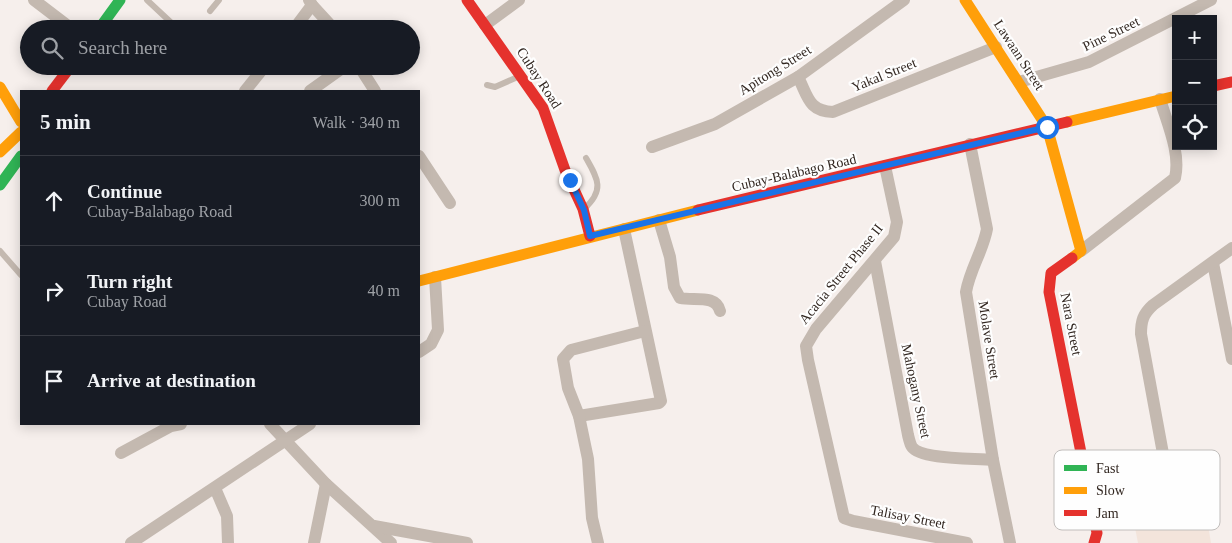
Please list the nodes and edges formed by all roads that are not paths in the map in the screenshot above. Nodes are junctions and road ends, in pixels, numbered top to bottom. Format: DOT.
graph roads {
  1 [pos="34,0"];
  2 [pos="120,0"];
  3 [pos="147,0"];
  4 [pos="219,0"];
  5 [pos="467,0"];
  6 [pos="519,0"];
  7 [pos="904,0"];
  8 [pos="965,0"];
  9 [pos="1211,0"];
  10 [pos="311,3"];
  11 [pos="210,11"];
  12 [pos="124,14"];
  13 [pos="60,20"];
  14 [pos="106,20"];
  15 [pos="120,20"];
  16 [pos="168,20"];
  17 [pos="300,20"];
  18 [pos="326,20"];
  19 [pos="485,25"];
  20 [pos="996,47"];
  21 [pos="64,75"];
  22 [pos="258,75"];
  23 [pos="332,75"];
  24 [pos="365,75"];
  25 [pos="521,75"];
  26 [pos="798,76"];
  27 [pos="1019,82"];
  28 [pos="1232,82"];
  29 [pos="487,85"];
  30 [pos="1217,85"];
  31 [pos="0,87"];
  32 [pos="53,90"];
  33 [pos="246,90"];
  34 [pos="311,90"];
  35 [pos="374,90"];
  36 [pos="1172,97"];
  37 [pos="1160,100"];
  38 [pos="20,120"];
  39 [pos="1047,127"];
  40 [pos="20,133"];
  41 [pos="970,144"];
  42 [pos="652,147"];
  43 [pos="0,152"];
  44 [pos="20,157"];
  45 [pos="420,158"];
  46 [pos="586,158"];
  47 [pos="885,166"];
  48 [pos="0,185"];
  49 [pos="450,203"];
  50 [pos="584,210"];
  51 [pos="658,220"];
  52 [pos="624,229"];
  53 [pos="590,236"];
  54 [pos="1232,248"];
  55 [pos="0,251"];
  56 [pos="1081,251"];
  57 [pos="875,260"];
  58 [pos="1213,263"];
  59 [pos="20,273"];
  60 [pos="435,277"];
  61 [pos="420,281"];
  62 [pos="720,311"];
  63 [pos="645,331"];
  64 [pos="420,351"];
  65 [pos="1232,359"];
  66 [pos="579,416"];
  67 [pos="176,425"];
  68 [pos="271,425"];
  69 [pos="308,425"];
  70 [pos="284,441"];
  71 [pos="1080,450"];
  72 [pos="1162,450"];
  73 [pos="121,453"];
  74 [pos="993,460"];
  75 [pos="326,484"];
  76 [pos="215,488"];
  77 [pos="844,518"];
  78 [pos="374,526"];
  79 [pos="1096,530"];
  80 [pos="944,541"];
  81 [pos="460,542"];
  82 [pos="132,543"];
  83 [pos="228,543"];
  84 [pos="314,543"];
  85 [pos="391,543"];
  86 [pos="598,543"];
  87 [pos="967,543"];
  88 [pos="1010,543"];
  89 [pos="1094,543"];
  1 -- 13 [label="street"];
  2 -- 14 [label="main road"];
  3 -- 16 [label="lane"];
  4 -- 11 [label="lane"];
  5 -- 19 [label="main road, Cubay Road"];
  6 -- 19 [label="street"];
  7 -- 26 [label="street, Apitong Street"];
  8 -- 20 [label="main road, Lawaan Street"];
  9 -- 27 [label="street, Pine Street"];
  10 -- 17 [label="street"];
  10 -- 18 [label="street"];
  12 -- 15 [label="main road"];
  19 -- 25 [label="main road, Cubay Road"];
  20 -- 26 [label="street, Yakal Street"];
  20 -- 27 [label="main road, Lawaan Street"];
  21 -- 32 [label="main road"];
  22 -- 33 [label="street"];
  23 -- 34 [label="street"];
  24 -- 35 [label="street"];
  25 -- 29 [label="lane"];
  25 -- 50 [label="main road, Cubay Road"];
  26 -- 42 [label="street, Apitong Street"];
  27 -- 39 [label="main road, Lawaan Street"];
  28 -- 30 [label="main road"];
  31 -- 38 [label="main road"];
  36 -- 37 [label="main road, Cubay-Balabago Road"];
  37 -- 39 [label="main road, Cubay-Balabago Road"];
  37 -- 56 [label="street"];
  39 -- 41 [label="main road, Cubay-Balabago Road"];
  39 -- 56 [label="main road"];
  40 -- 43 [label="main road"];
  41 -- 47 [label="main road, Cubay-Balabago Road"];
  41 -- 74 [label="street, Molave Street"];
  44 -- 48 [label="main road"];
  45 -- 49 [label="street"];
  46 -- 50 [label="lane"];
  47 -- 51 [label="main road, Cubay-Balabago Road"];
  47 -- 57 [label="street, Acacia Street Phase II"];
  50 -- 53 [label="main road, Cubay Road"];
  51 -- 52 [label="main road, Cubay-Balabago Road"];
  51 -- 62 [label="street"];
  52 -- 53 [label="main road, Cubay-Balabago Road"];
  52 -- 63 [label="street"];
  53 -- 60 [label="main road, Cubay-Balabago Road"];
  54 -- 58 [label="street"];
  55 -- 59 [label="lane"];
  56 -- 71 [label="main road, Nara Street"];
  57 -- 74 [label="street, Mahogany Street"];
  57 -- 77 [label="street, Acacia Street Phase II"];
  58 -- 65 [label="street"];
  58 -- 72 [label="street"];
  60 -- 61 [label="main road, Cubay-Balabago Road"];
  60 -- 64 [label="street"];
  63 -- 66 [label="street"];
  63 -- 66 [label="street"];
  66 -- 86 [label="street"];
  67 -- 73 [label="street"];
  68 -- 70 [label="street"];
  69 -- 70 [label="street"];
  70 -- 75 [label="street"];
  70 -- 76 [label="street"];
  74 -- 88 [label="street, Molave Street"];
  75 -- 78 [label="street"];
  75 -- 84 [label="street"];
  76 -- 82 [label="street"];
  76 -- 83 [label="street"];
  77 -- 80 [label="street, Talisay Street"];
  78 -- 81 [label="street"];
  78 -- 85 [label="street"];
  79 -- 89 [label="main road, Nara Street"];
  80 -- 87 [label="street, Talisay Street"];
}
